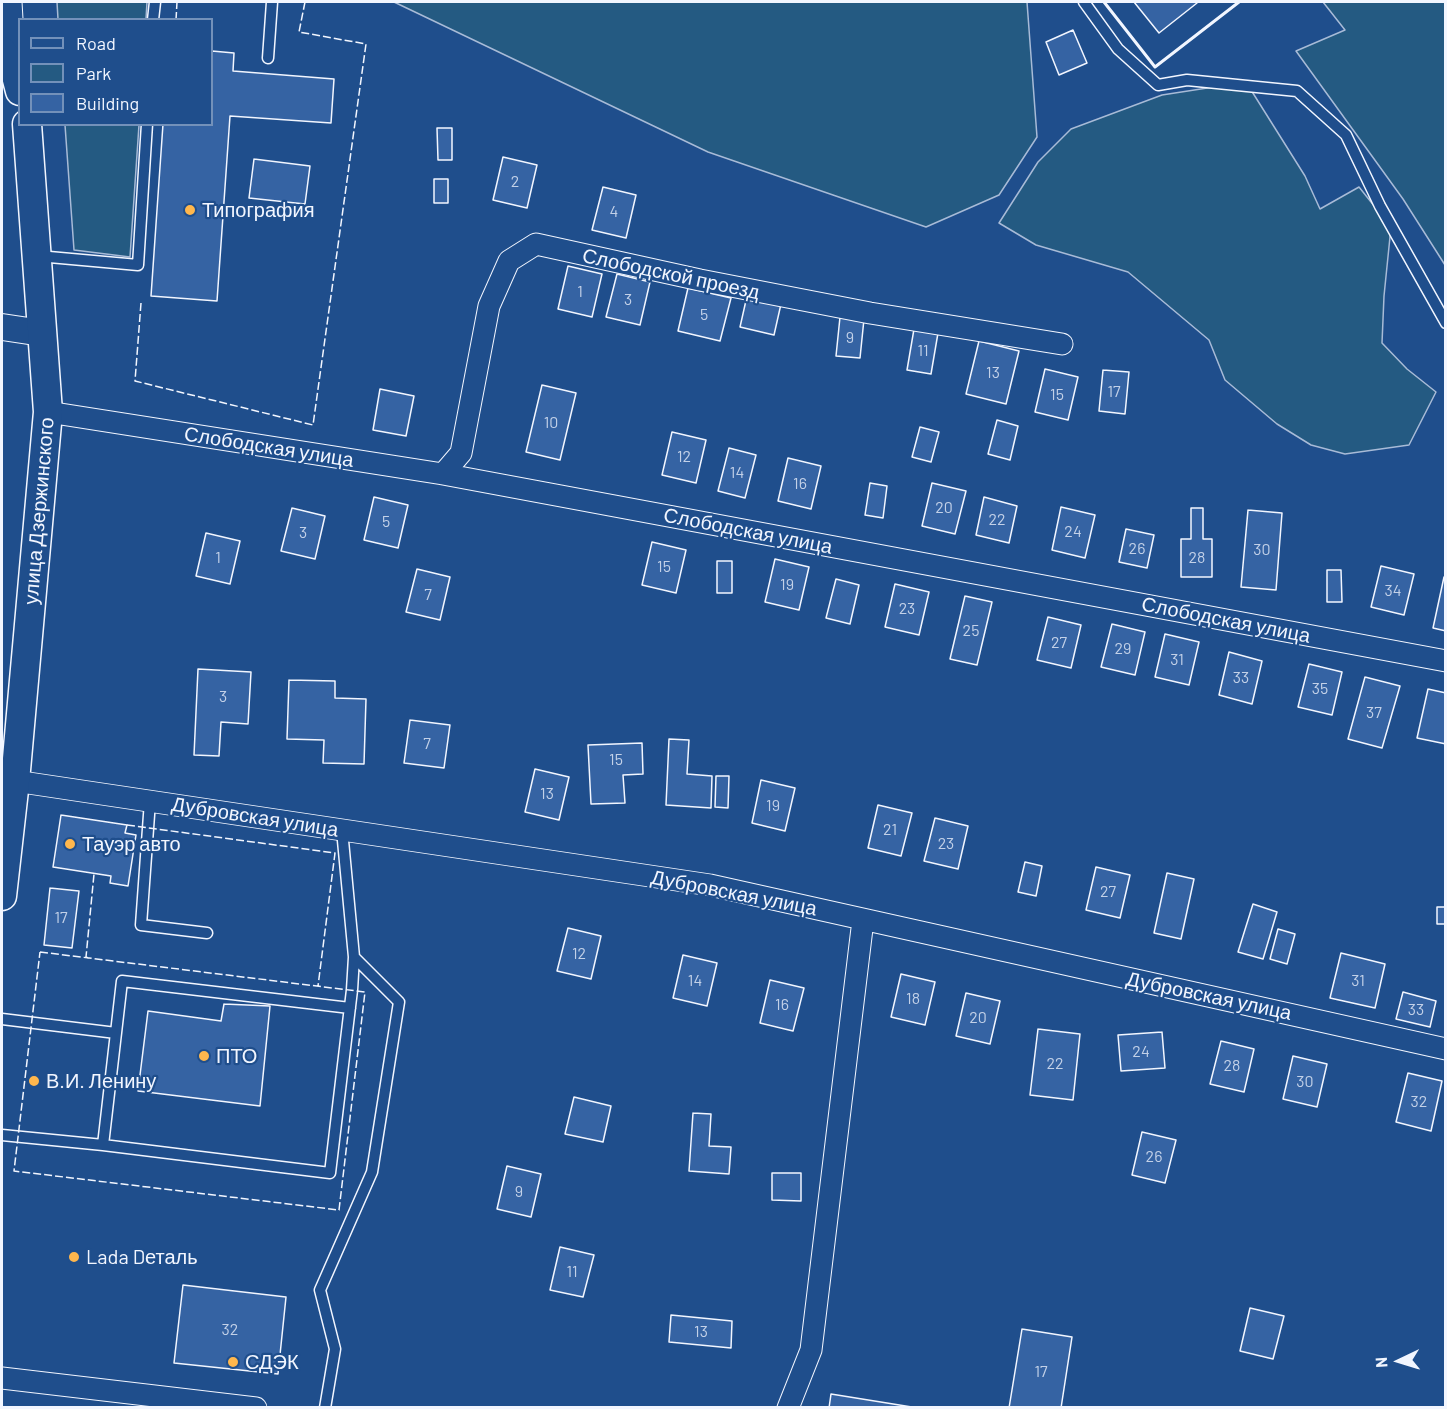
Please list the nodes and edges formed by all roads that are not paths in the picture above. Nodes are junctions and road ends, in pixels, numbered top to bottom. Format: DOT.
graph roads {
  1 [pos="10,2"];
  2 [pos="155,2"];
  3 [pos="273,2"];
  4 [pos="1084,2"];
  5 [pos="153,18"];
  6 [pos="268,58"];
  7 [pos="12,71"];
  8 [pos="27,126"];
  9 [pos="147,126"];
  10 [pos="38,256"];
  11 [pos="1446,323"];
  12 [pos="2,327"];
  13 [pos="42,333"];
  14 [pos="1062,344"];
  15 [pos="48,412"];
  16 [pos="443,474"];
  17 [pos="1446,661"];
  18 [pos="15,781"];
  19 [pos="150,801"];
  20 [pos="342,830"];
  21 [pos="2,896"];
  22 [pos="863,920"];
  23 [pos="207,933"];
  24 [pos="354,957"];
  25 [pos="350,1008"];
  26 [pos="2,1019"];
  27 [pos="116,1033"];
  28 [pos="1446,1049"];
  29 [pos="2,1135"];
  30 [pos="103,1145"];
  31 [pos="2,1378"];
  32 [pos="256,1407"];
  33 [pos="325,1407"];
  34 [pos="788,1407"];
  1 -- 7 [label="street"];
  2 -- 5 [label="lane"];
  3 -- 6 [label="lane"];
  4 -- 11 [label="lane"];
  8 -- 10 [label="main road, улица Дзержинского"];
  9 -- 10 [label="lane"];
  10 -- 13 [label="main road, улица Дзержинского"];
  12 -- 13 [label="street"];
  13 -- 15 [label="main road, улица Дзержинского"];
  14 -- 16 [label="street, Слободской проезд"];
  15 -- 16 [label="street, Слободская улица"];
  15 -- 18 [label="main road, улица Дзержинского"];
  16 -- 17 [label="street, Слободская улица"];
  18 -- 19 [label="street, Дубровская улица"];
  18 -- 21 [label="main road, улица Дзержинского"];
  19 -- 20 [label="street, Дубровская улица"];
  19 -- 23 [label="lane"];
  20 -- 22 [label="street, Дубровская улица"];
  20 -- 24 [label="lane"];
  22 -- 28 [label="street, Дубровская улица"];
  22 -- 34 [label="street"];
  24 -- 25 [label="lane"];
  24 -- 33 [label="lane"];
  25 -- 27 [label="lane"];
  25 -- 30 [label="lane"];
  26 -- 27 [label="lane"];
  27 -- 30 [label="lane"];
  29 -- 30 [label="lane"];
  31 -- 32 [label="street"];
}
